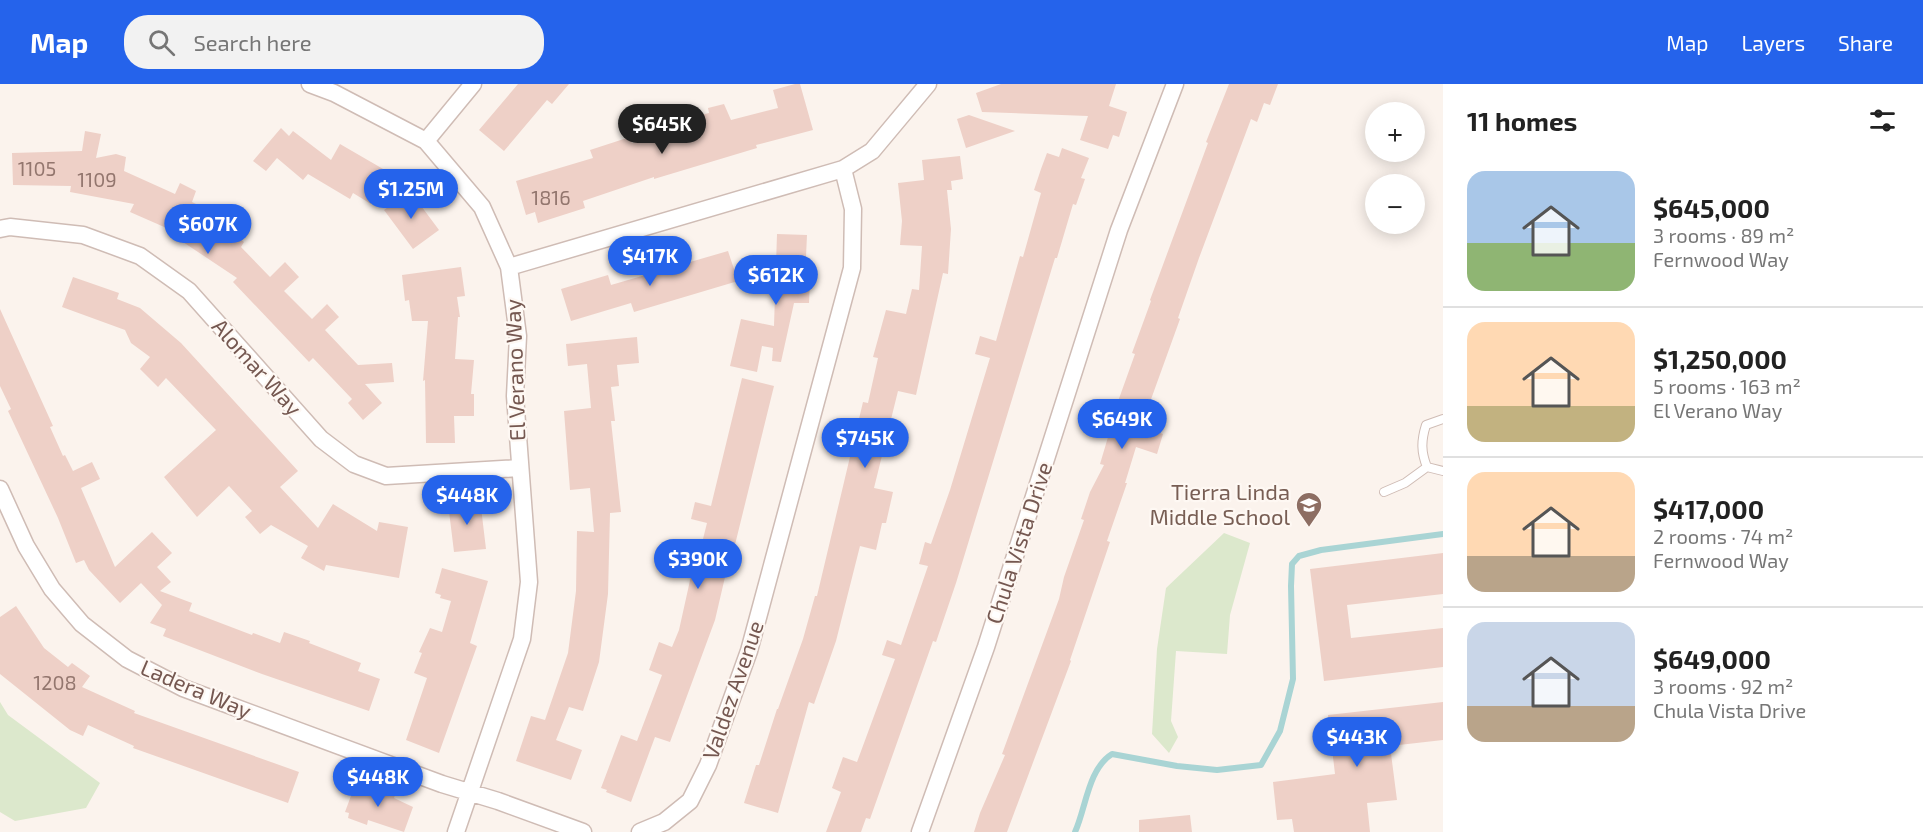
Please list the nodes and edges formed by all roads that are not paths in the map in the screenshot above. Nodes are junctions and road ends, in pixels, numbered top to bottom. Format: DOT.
graph roads {
  1 [pos="310,84"];
  2 [pos="473,84"];
  3 [pos="928,84"];
  4 [pos="1175,84"];
  5 [pos="426,141"];
  6 [pos="843,169"];
  7 [pos="0,229"];
  8 [pos="509,267"];
  9 [pos="1443,419"];
  10 [pos="1427,467"];
  11 [pos="519,468"];
  12 [pos="1443,471"];
  13 [pos="0,489"];
  14 [pos="1384,492"];
  15 [pos="469,792"];
  16 [pos="456,832"];
  17 [pos="583,832"];
  18 [pos="640,832"];
  19 [pos="920,832"];
  1 -- 5 [label="street"];
  2 -- 5 [label="street"];
  3 -- 6 [label="street"];
  4 -- 19 [label="street, Chula Vista Drive"];
  5 -- 8 [label="street, El Verano Way"];
  6 -- 8 [label="street"];
  6 -- 18 [label="street, Valdez Avenue"];
  7 -- 11 [label="street, Alomar Way"];
  8 -- 11 [label="street, El Verano Way"];
  9 -- 10 [label="lane"];
  10 -- 12 [label="lane"];
  10 -- 14 [label="lane"];
  11 -- 15 [label="street, El Verano Way"];
  13 -- 15 [label="street, Ladera Way"];
  15 -- 16 [label="street, El Verano Way"];
  15 -- 17 [label="street"];
}
